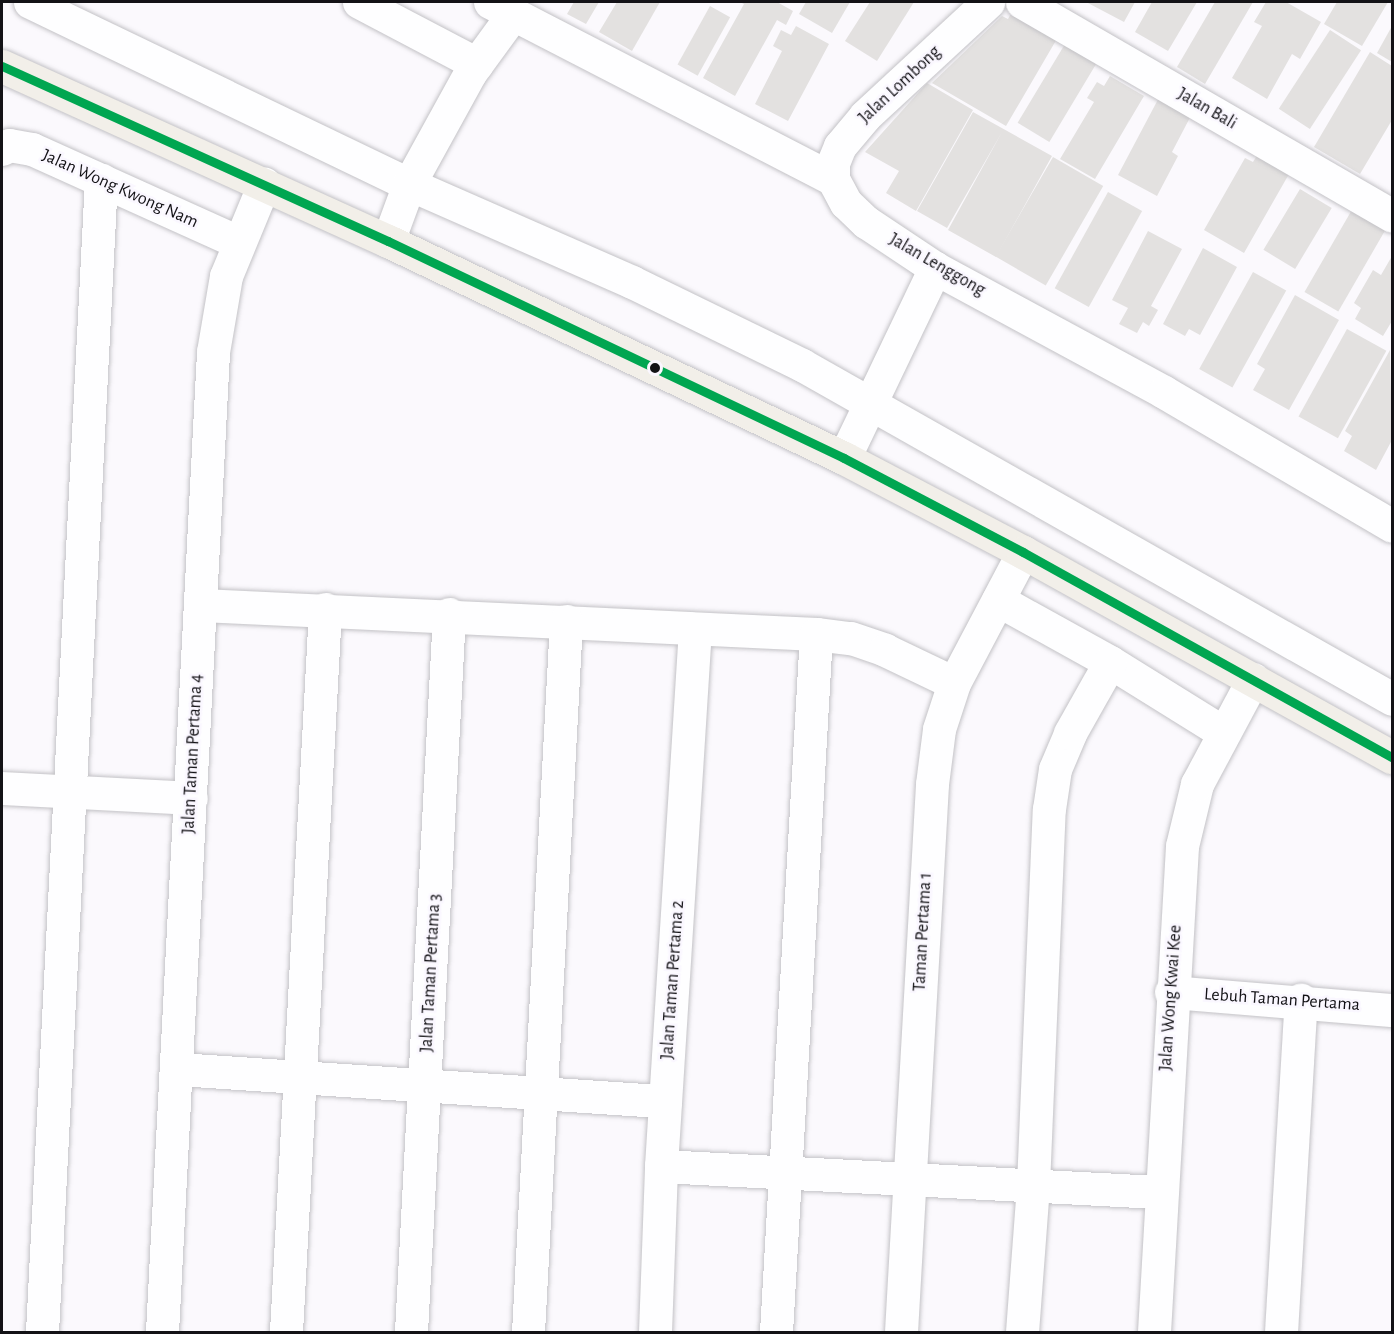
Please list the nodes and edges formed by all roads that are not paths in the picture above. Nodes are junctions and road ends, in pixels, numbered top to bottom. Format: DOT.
graph roads {
  1 [pos="30,2"];
  2 [pos="359,2"];
  3 [pos="988,2"];
  4 [pos="1022,2"];
  5 [pos="501,8"];
  6 [pos="477,64"];
  7 [pos="2,66"];
  8 [pos="2,149"];
  9 [pos="833,179"];
  10 [pos="101,180"];
  11 [pos="264,184"];
  12 [pos="409,184"];
  13 [pos="1392,216"];
  14 [pos="388,241"];
  15 [pos="238,242"];
  16 [pos="935,268"];
  17 [pos="869,400"];
  18 [pos="844,458"];
  19 [pos="1392,526"];
  20 [pos="1023,552"];
  21 [pos="998,600"];
  22 [pos="201,605"];
  23 [pos="325,609"];
  24 [pos="449,614"];
  25 [pos="566,621"];
  26 [pos="695,629"];
  27 [pos="816,634"];
  28 [pos="1110,662"];
  29 [pos="1254,679"];
  30 [pos="954,683"];
  31 [pos="1392,699"];
  32 [pos="1224,733"];
  33 [pos="1392,757"];
  34 [pos="2,788"];
  35 [pos="69,793"];
  36 [pos="191,798"];
  37 [pos="1171,992"];
  38 [pos="1300,1000"];
  39 [pos="1392,1010"];
  40 [pos="178,1069"];
  41 [pos="299,1076"];
  42 [pos="426,1086"];
  43 [pos="539,1091"];
  44 [pos="665,1101"];
  45 [pos="661,1166"];
  46 [pos="784,1170"];
  47 [pos="909,1177"];
  48 [pos="1033,1185"];
  49 [pos="1159,1192"];
  50 [pos="42,1332"];
  51 [pos="162,1332"];
  52 [pos="286,1332"];
  53 [pos="411,1332"];
  54 [pos="528,1332"];
  55 [pos="655,1332"];
  56 [pos="776,1332"];
  57 [pos="900,1332"];
  58 [pos="1022,1332"];
  59 [pos="1154,1332"];
  60 [pos="1281,1332"];
  1 -- 12 [label="street"];
  2 -- 6 [label="street"];
  3 -- 9 [label="street, Jalan Lombong"];
  4 -- 13 [label="street, Jalan Bali"];
  5 -- 6 [label="street"];
  5 -- 9 [label="street"];
  6 -- 12 [label="street"];
  7 -- 11 [label="main road"];
  8 -- 10 [label="street, Jalan Wong Kwong Nam"];
  9 -- 16 [label="street, Jalan Lenggong"];
  10 -- 15 [label="street, Jalan Wong Kwong Nam"];
  10 -- 35 [label="street"];
  11 -- 14 [label="main road"];
  11 -- 15 [label="street, Jalan Taman Pertama 4"];
  12 -- 14 [label="street"];
  12 -- 17 [label="street"];
  14 -- 18 [label="main road"];
  15 -- 22 [label="street, Jalan Taman Pertama 4"];
  16 -- 17 [label="street"];
  16 -- 19 [label="street, Jalan Lenggong"];
  17 -- 18 [label="street"];
  17 -- 31 [label="street"];
  18 -- 20 [label="main road"];
  20 -- 21 [label="street, Taman Pertama 1"];
  20 -- 29 [label="main road"];
  21 -- 28 [label="street"];
  21 -- 30 [label="street, Taman Pertama 1"];
  22 -- 23 [label="street"];
  22 -- 36 [label="street, Jalan Taman Pertama 4"];
  23 -- 24 [label="street"];
  23 -- 41 [label="street"];
  24 -- 25 [label="street"];
  24 -- 42 [label="street, Jalan Taman Pertama 3"];
  25 -- 26 [label="street"];
  25 -- 43 [label="street"];
  26 -- 27 [label="street"];
  26 -- 44 [label="street, Jalan Taman Pertama 2"];
  27 -- 30 [label="street"];
  27 -- 46 [label="street"];
  28 -- 32 [label="street"];
  28 -- 48 [label="street"];
  29 -- 32 [label="street, Jalan Wong Kwai Kee"];
  29 -- 33 [label="main road"];
  30 -- 47 [label="street, Taman Pertama 1"];
  32 -- 37 [label="street, Jalan Wong Kwai Kee"];
  34 -- 35 [label="street"];
  35 -- 36 [label="street"];
  35 -- 50 [label="street"];
  36 -- 40 [label="street, Jalan Taman Pertama 4"];
  37 -- 38 [label="street, Lebuh Taman Pertama"];
  37 -- 49 [label="street, Jalan Wong Kwai Kee"];
  38 -- 39 [label="street, Lebuh Taman Pertama"];
  38 -- 60 [label="street"];
  40 -- 41 [label="street"];
  40 -- 51 [label="street, Jalan Taman Pertama 4"];
  41 -- 42 [label="street"];
  41 -- 52 [label="street"];
  42 -- 43 [label="street"];
  42 -- 53 [label="street, Jalan Taman Pertama 3"];
  43 -- 44 [label="street"];
  43 -- 54 [label="street"];
  44 -- 45 [label="street, Jalan Taman Pertama 2"];
  45 -- 46 [label="street"];
  45 -- 55 [label="street, Jalan Taman Pertama 2"];
  46 -- 47 [label="street"];
  46 -- 56 [label="street"];
  47 -- 48 [label="street"];
  47 -- 57 [label="street, Taman Pertama 1"];
  48 -- 49 [label="street"];
  48 -- 58 [label="street"];
  49 -- 59 [label="street, Jalan Wong Kwai Kee"];
}
